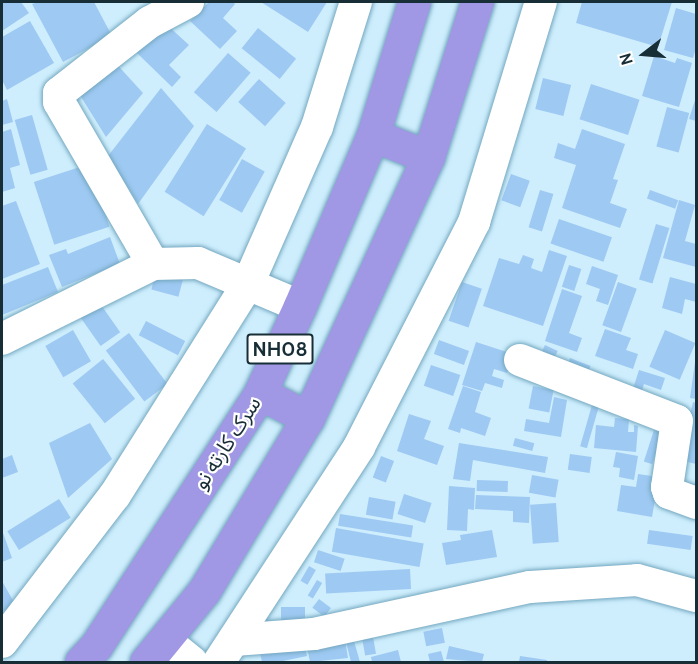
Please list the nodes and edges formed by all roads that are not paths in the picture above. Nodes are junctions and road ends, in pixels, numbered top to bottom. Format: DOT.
graph roads {
  1 [pos="188,2"];
  2 [pos="356,2"];
  3 [pos="414,2"];
  4 [pos="477,2"];
  5 [pos="541,2"];
  6 [pos="373,135"];
  7 [pos="428,157"];
  8 [pos="153,264"];
  9 [pos="248,284"];
  10 [pos="300,306"];
  11 [pos="2,339"];
  12 [pos="520,360"];
  13 [pos="260,393"];
  14 [pos="308,418"];
  15 [pos="696,503"];
  16 [pos="696,596"];
  17 [pos="2,642"];
  18 [pos="227,651"];
  19 [pos="156,652"];
  20 [pos="81,663"];
  21 [pos="192,663"];
  1 -- 8 [label="street"];
  2 -- 9 [label="street"];
  3 -- 6 [label="highway, سرک کارته نو / NH08"];
  4 -- 7 [label="highway, NH08"];
  5 -- 18 [label="street"];
  6 -- 7 [label="highway"];
  6 -- 10 [label="highway, سرک کارته نو / NH08"];
  7 -- 14 [label="highway, NH08"];
  8 -- 9 [label="street"];
  8 -- 11 [label="street"];
  9 -- 10 [label="street"];
  9 -- 17 [label="street"];
  10 -- 13 [label="highway, سرک کارته نو / NH08"];
  12 -- 15 [label="street"];
  13 -- 14 [label="highway"];
  13 -- 20 [label="highway, سرک کارته نو / NH08"];
  14 -- 19 [label="highway, NH08"];
  16 -- 18 [label="street"];
  19 -- 21 [label="street"];
}
